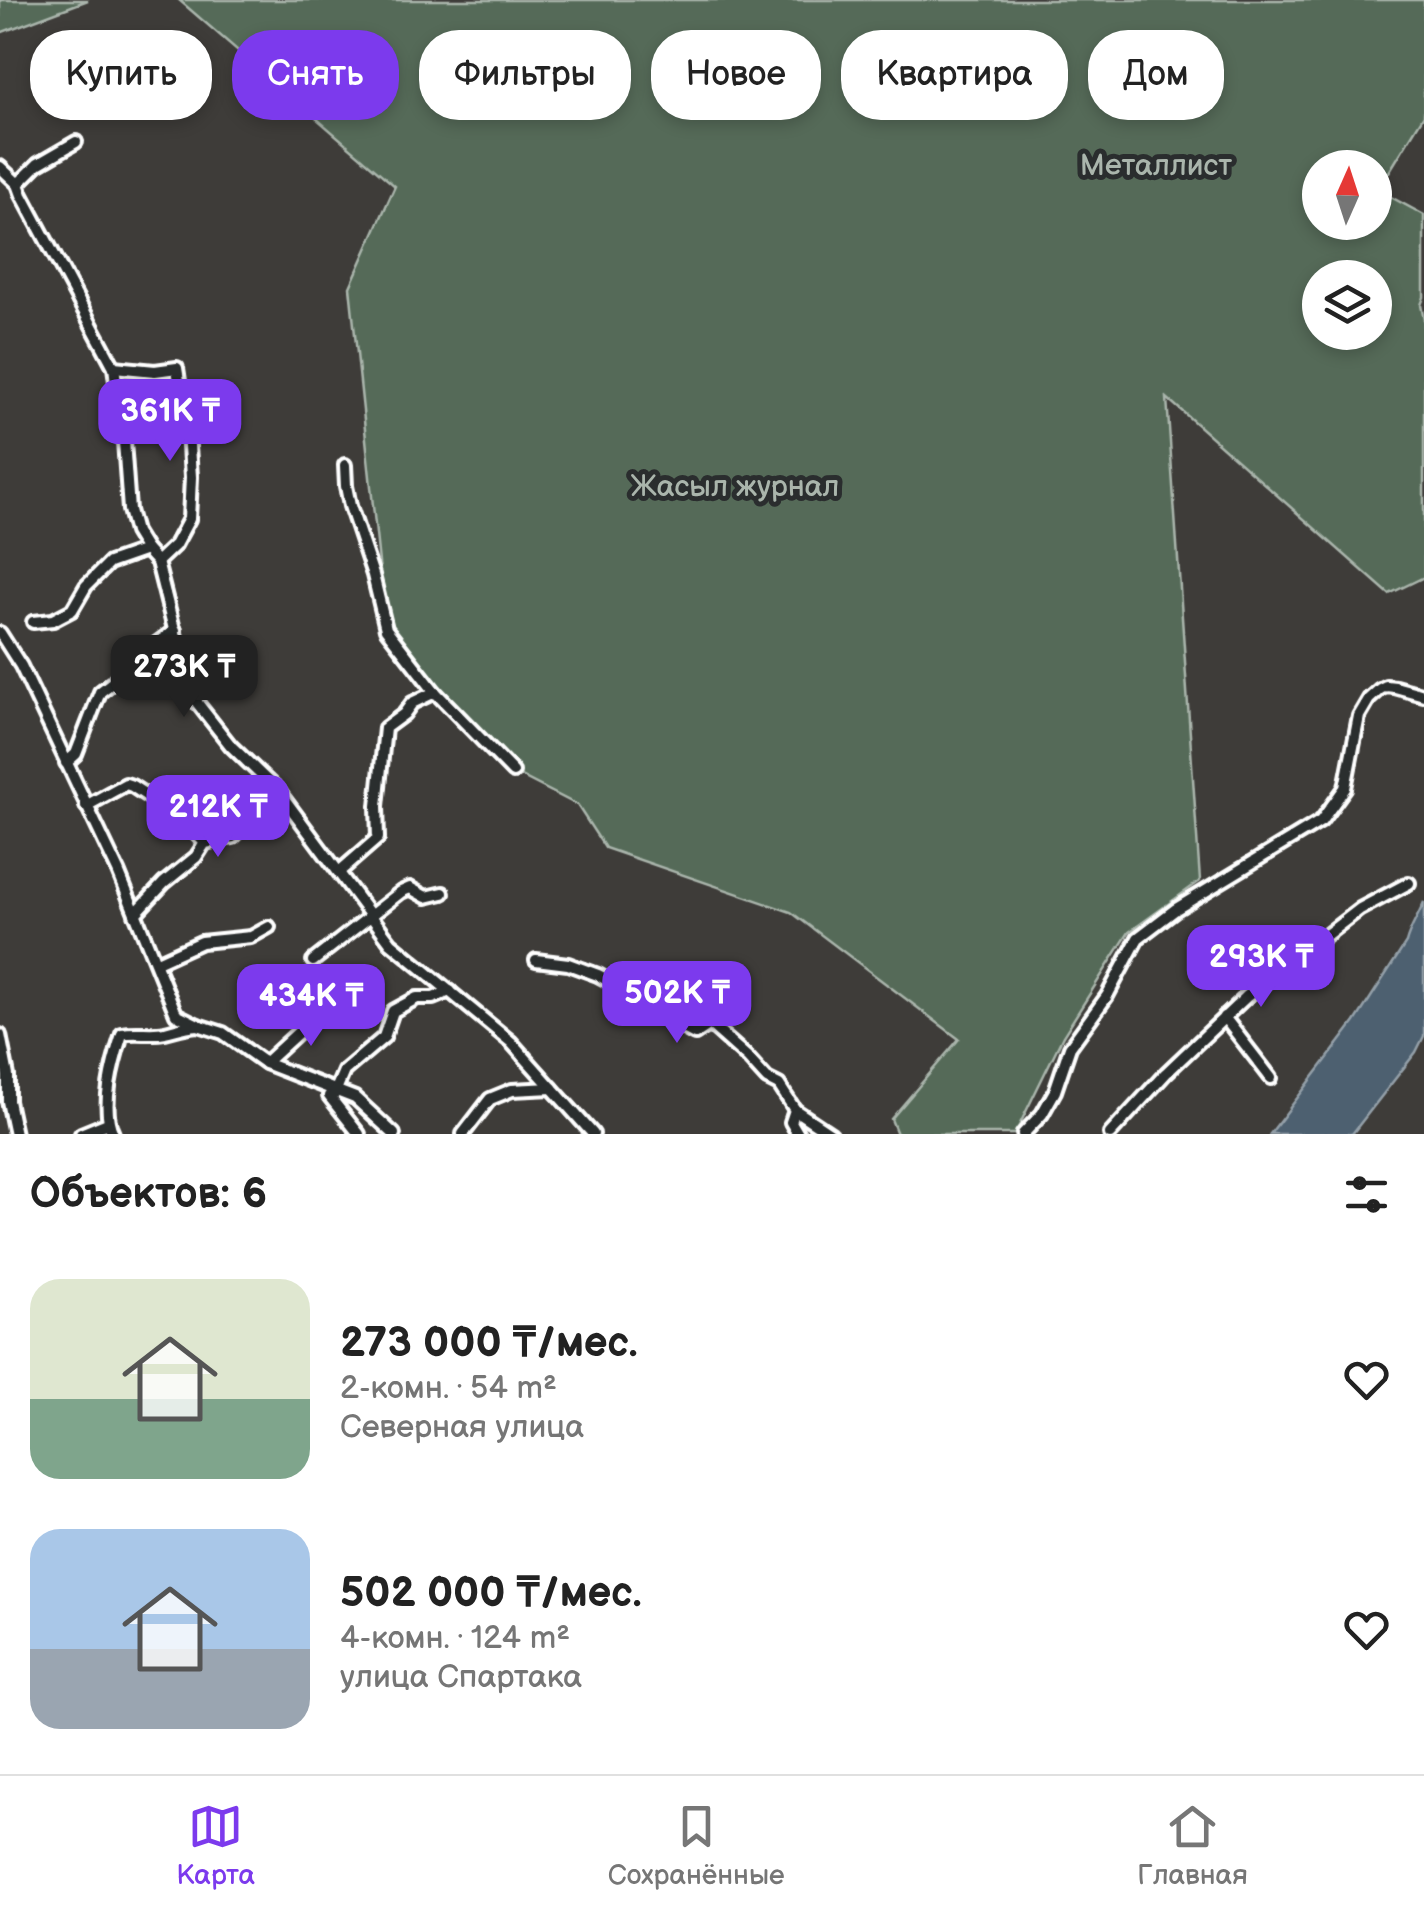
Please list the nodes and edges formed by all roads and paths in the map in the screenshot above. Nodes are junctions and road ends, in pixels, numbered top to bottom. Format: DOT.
graph roads {
  1 [pos="76,142"];
  2 [pos="0,167"];
  3 [pos="18,184"];
  4 [pos="114,367"];
  5 [pos="345,464"];
  6 [pos="146,550"];
  7 [pos="157,562"];
  8 [pos="33,622"];
  9 [pos="175,630"];
  10 [pos="2,640"];
  11 [pos="435,692"];
  12 [pos="1424,695"];
  13 [pos="66,763"];
  14 [pos="514,772"];
  15 [pos="279,792"];
  16 [pos="86,806"];
  17 [pos="205,843"];
  18 [pos="339,872"];
  19 [pos="1409,883"];
  20 [pos="443,893"];
  21 [pos="136,914"];
  22 [pos="370,914"];
  23 [pos="269,927"];
  24 [pos="536,960"];
  25 [pos="157,962"];
  26 [pos="313,962"];
  27 [pos="450,991"];
  28 [pos="329,1004"];
  29 [pos="1224,1018"];
  30 [pos="198,1026"];
  31 [pos="0,1035"];
  32 [pos="264,1063"];
  33 [pos="1270,1078"];
  34 [pos="552,1088"];
  35 [pos="333,1094"];
  36 [pos="795,1110"];
  37 [pos="111,1128"];
  38 [pos="358,1133"];
  39 [pos="14,1134"];
  40 [pos="81,1134"];
  41 [pos="394,1134"];
  42 [pos="463,1134"];
  43 [pos="594,1134"];
  44 [pos="798,1134"];
  45 [pos="831,1134"];
  46 [pos="1023,1134"];
  47 [pos="1110,1134"];
  1 -- 3 [label="street"];
  2 -- 3 [label="street"];
  3 -- 4 [label="street"];
  4 -- 6 [label="street"];
  4 -- 7 [label="street"];
  5 -- 11 [label="street"];
  6 -- 7 [label="street"];
  6 -- 8 [label="street"];
  7 -- 9 [label="street"];
  9 -- 13 [label="street"];
  9 -- 15 [label="street"];
  10 -- 13 [label="street"];
  11 -- 14 [label="street"];
  11 -- 18 [label="street"];
  12 -- 46 [label="street"];
  13 -- 16 [label="street"];
  15 -- 17 [label="street"];
  15 -- 18 [label="street"];
  16 -- 17 [label="street"];
  16 -- 21 [label="street"];
  17 -- 21 [label="street"];
  18 -- 22 [label="street"];
  19 -- 29 [label="street"];
  20 -- 22 [label="street"];
  21 -- 25 [label="street"];
  22 -- 26 [label="street"];
  22 -- 27 [label="street"];
  23 -- 25 [label="street"];
  24 -- 36 [label="street"];
  25 -- 30 [label="street"];
  27 -- 34 [label="street"];
  27 -- 35 [label="street"];
  28 -- 32 [label="street"];
  29 -- 33 [label="street"];
  29 -- 47 [label="street"];
  30 -- 32 [label="street"];
  30 -- 37 [label="street"];
  31 -- 39 [label="street"];
  32 -- 35 [label="street"];
  34 -- 42 [label="street"];
  34 -- 43 [label="street"];
  35 -- 38 [label="street"];
  35 -- 41 [label="street"];
  36 -- 44 [label="street"];
  36 -- 45 [label="street"];
  37 -- 40 [label="street"];
}
